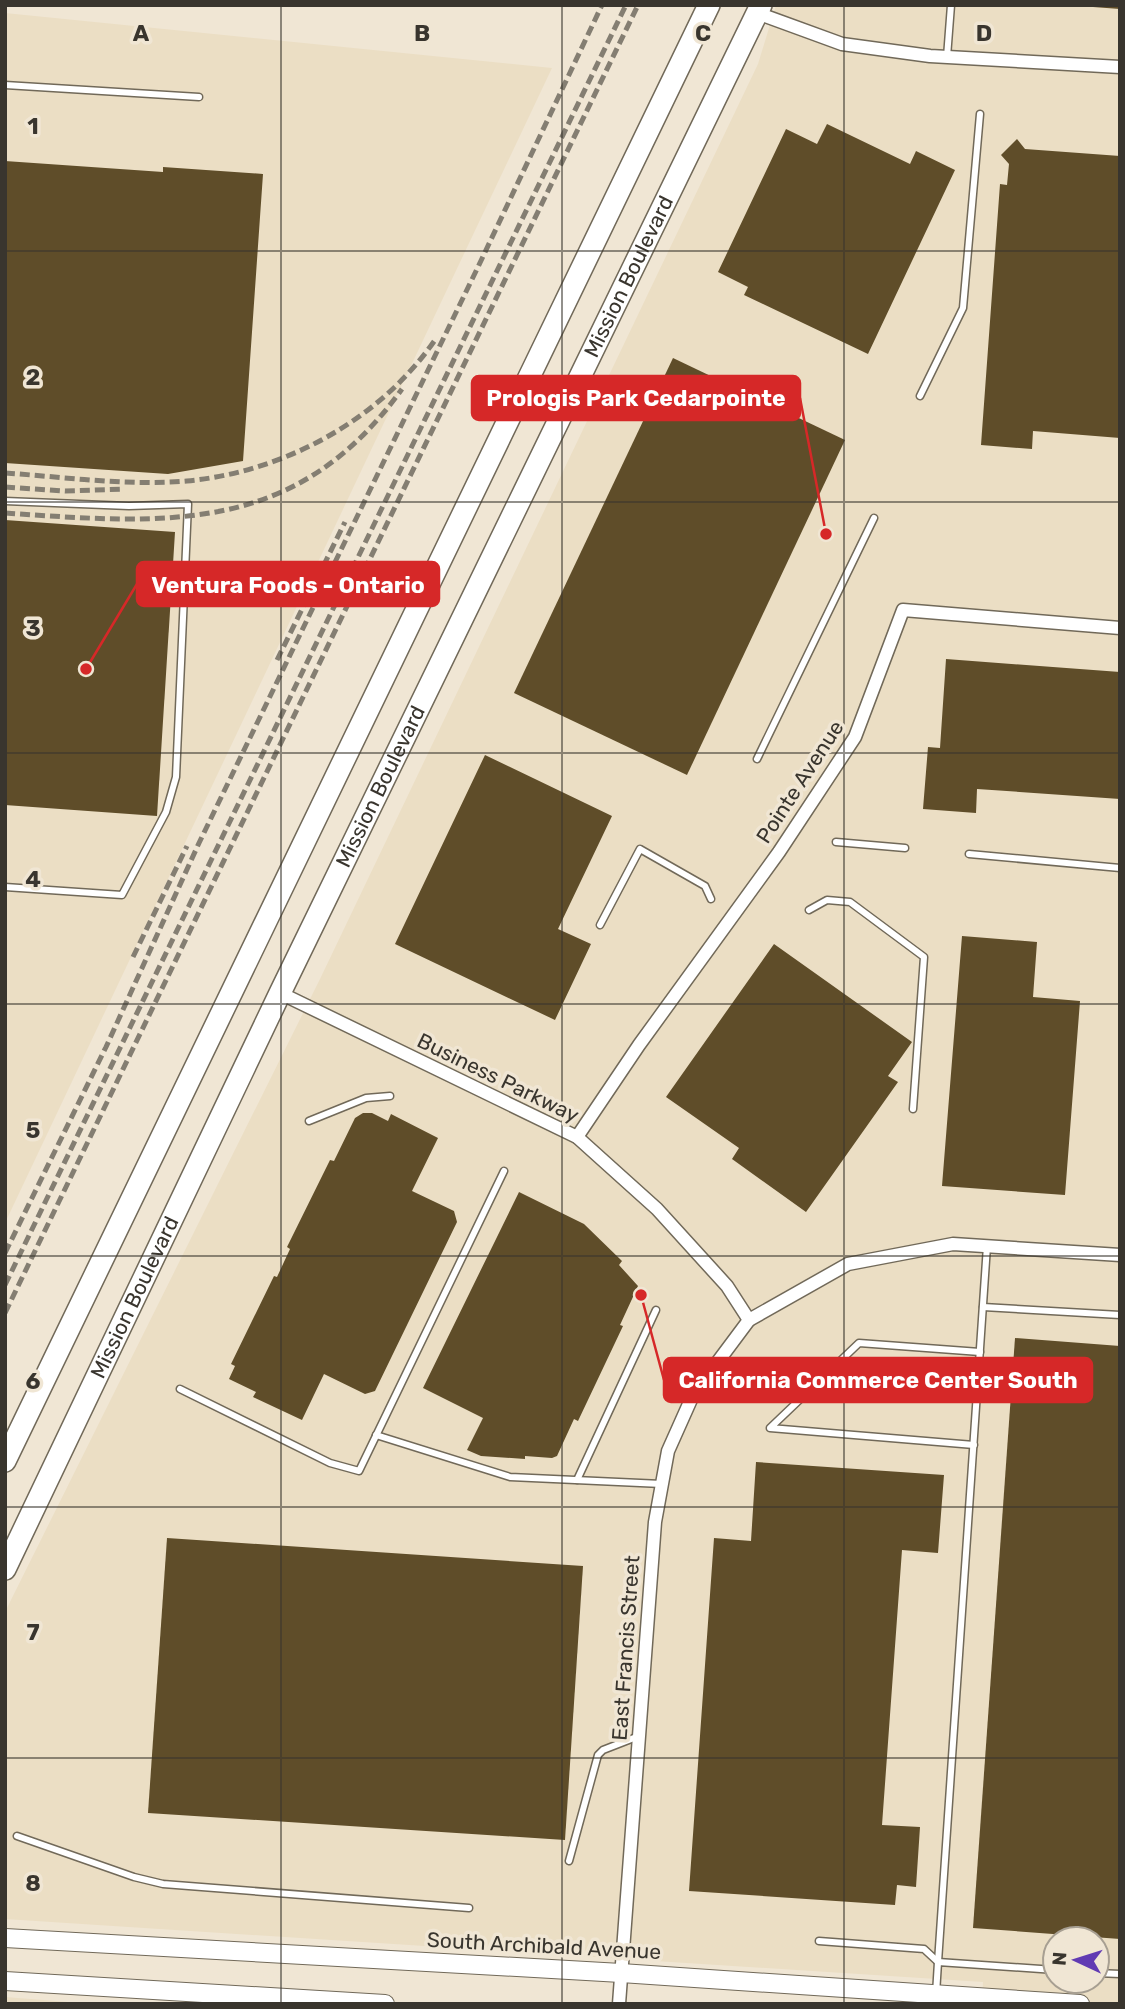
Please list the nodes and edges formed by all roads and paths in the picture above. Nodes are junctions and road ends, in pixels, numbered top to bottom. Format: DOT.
graph roads {
  1 [pos="709,5"];
  2 [pos="951,5"];
  3 [pos="759,9"];
  4 [pos="947,57"];
  5 [pos="1120,67"];
  6 [pos="5,85"];
  7 [pos="199,97"];
  8 [pos="980,114"];
  9 [pos="920,396"];
  10 [pos="5,501"];
  11 [pos="874,518"];
  12 [pos="1120,628"];
  13 [pos="757,759"];
  14 [pos="836,842"];
  15 [pos="905,848"];
  16 [pos="969,853"];
  17 [pos="1120,868"];
  18 [pos="5,887"];
  19 [pos="711,899"];
  20 [pos="809,910"];
  21 [pos="600,925"];
  22 [pos="280,993"];
  23 [pos="390,1096"];
  24 [pos="913,1110"];
  25 [pos="309,1121"];
  26 [pos="577,1137"];
  27 [pos="504,1171"];
  28 [pos="987,1246"];
  29 [pos="1120,1255"];
  30 [pos="983,1307"];
  31 [pos="656,1310"];
  32 [pos="1120,1315"];
  33 [pos="749,1320"];
  34 [pos="980,1352"];
  35 [pos="821,1380"];
  36 [pos="180,1389"];
  37 [pos="978,1391"];
  38 [pos="376,1435"];
  39 [pos="974,1445"];
  40 [pos="5,1461"];
  41 [pos="577,1480"];
  42 [pos="662,1484"];
  43 [pos="5,1569"];
  44 [pos="639,1735"];
  45 [pos="17,1836"];
  46 [pos="569,1861"];
  47 [pos="469,1908"];
  48 [pos="5,1938"];
  49 [pos="819,1941"];
  50 [pos="938,1962"];
  51 [pos="1041,1969"];
  52 [pos="621,1973"];
  53 [pos="5,1981"];
  54 [pos="936,1994"];
  55 [pos="386,2004"];
  56 [pos="619,2004"];
  57 [pos="1080,2004"];
  1 -- 40 [label="main road"];
  2 -- 4 [label="lane"];
  3 -- 4 [label="street"];
  3 -- 22 [label="main road, Mission Boulevard"];
  4 -- 5 [label="street"];
  6 -- 7 [label="lane"];
  8 -- 9 [label="lane"];
  10 -- 18 [label="lane"];
  11 -- 13 [label="lane"];
  12 -- 26 [label="street, Pointe Avenue"];
  14 -- 15 [label="lane"];
  16 -- 17 [label="lane"];
  19 -- 21 [label="lane"];
  20 -- 24 [label="lane"];
  22 -- 26 [label="street, Business Parkway"];
  22 -- 43 [label="main road, Mission Boulevard"];
  23 -- 25 [label="lane"];
  26 -- 33 [label="street, Business Parkway"];
  27 -- 38 [label="lane"];
  28 -- 29 [label="street"];
  28 -- 30 [label="lane"];
  28 -- 33 [label="street"];
  30 -- 32 [label="lane"];
  30 -- 34 [label="lane"];
  31 -- 41 [label="lane"];
  33 -- 42 [label="street, East Francis Street"];
  34 -- 35 [label="lane"];
  34 -- 37 [label="lane"];
  35 -- 37 [label="lane"];
  35 -- 39 [label="lane"];
  36 -- 38 [label="lane"];
  37 -- 39 [label="lane"];
  38 -- 41 [label="lane"];
  39 -- 50 [label="lane"];
  41 -- 42 [label="lane"];
  42 -- 44 [label="street, East Francis Street"];
  44 -- 46 [label="lane"];
  44 -- 52 [label="street, East Francis Street"];
  45 -- 47 [label="lane"];
  48 -- 52 [label="main road, South Archibald Avenue"];
  49 -- 50 [label="lane"];
  50 -- 51 [label="lane"];
  50 -- 54 [label="lane"];
  52 -- 54 [label="main road, South Archibald Avenue"];
  52 -- 56 [label="street, East Francis Street"];
  53 -- 55 [label="main road"];
  54 -- 57 [label="main road, South Archibald Avenue"];
}
